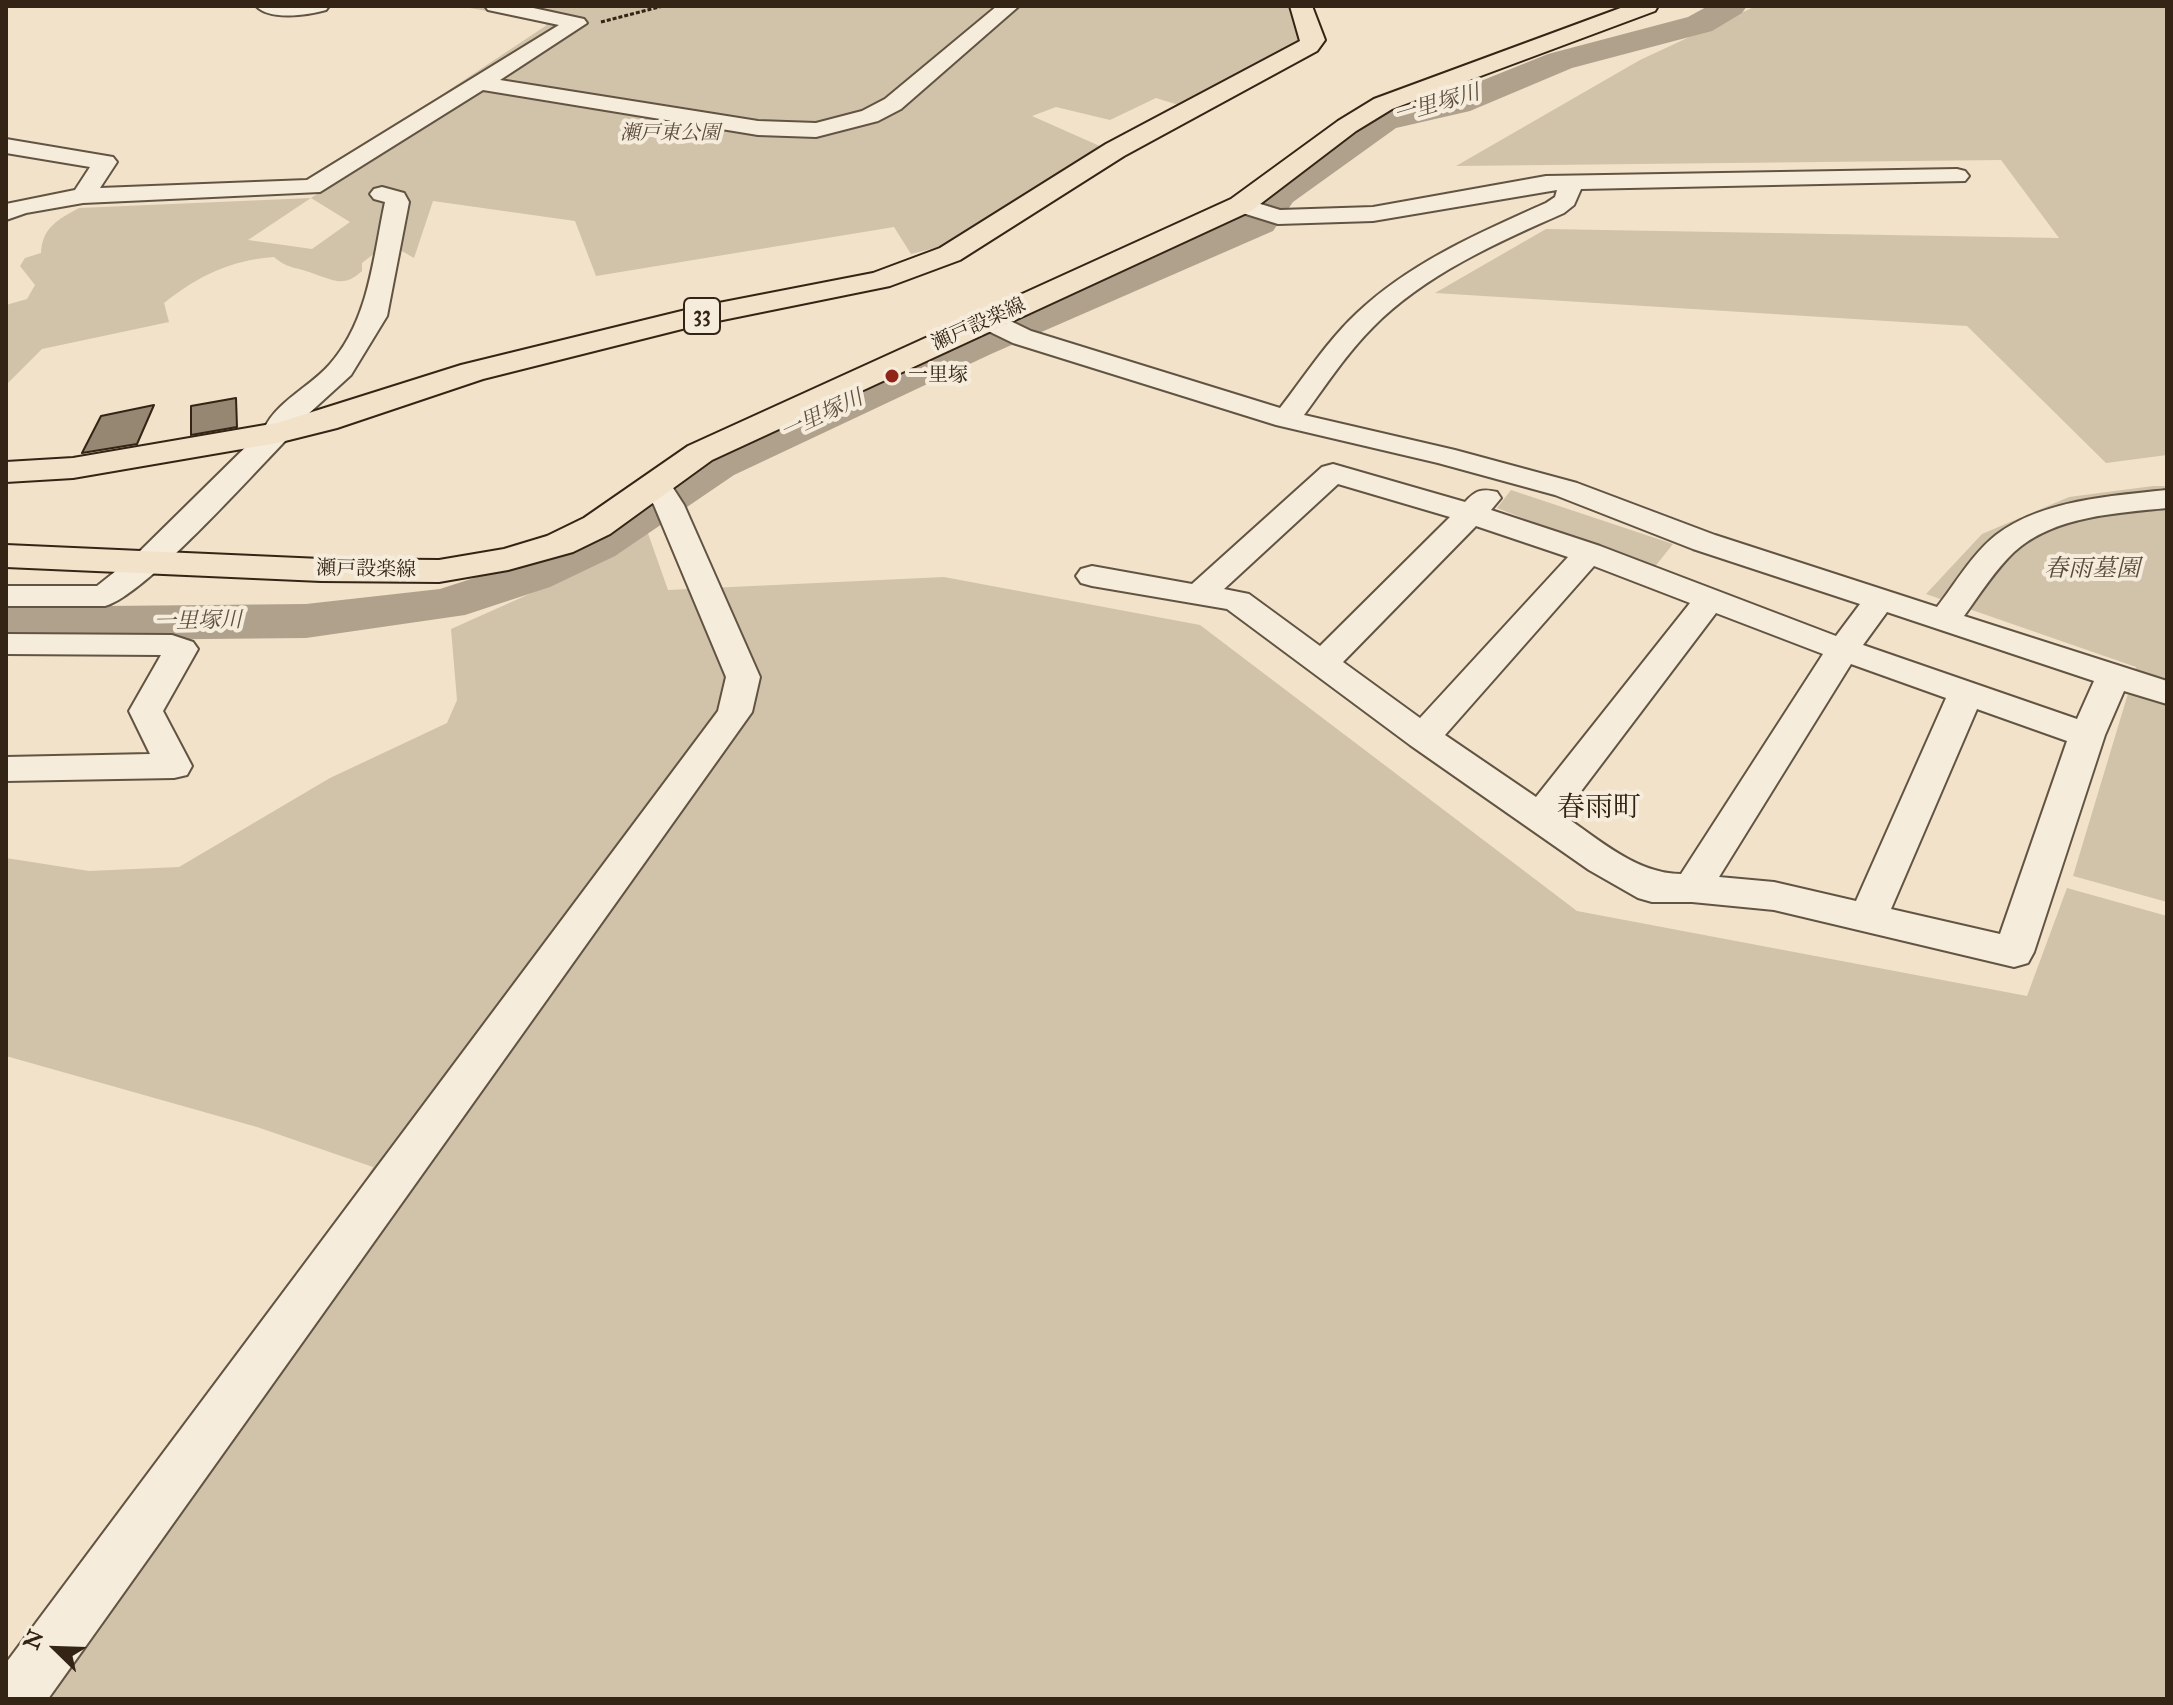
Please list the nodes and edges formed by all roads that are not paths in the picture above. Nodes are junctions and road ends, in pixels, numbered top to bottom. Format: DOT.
graph roads {
  1 [pos="266,6"];
  2 [pos="319,6"];
  3 [pos="495,6"];
  4 [pos="1009,6"];
  5 [pos="1301,6"];
  6 [pos="1647,6"];
  7 [pos="479,83"];
  8 [pos="6,146"];
  9 [pos="1957,176"];
  10 [pos="1571,182"];
  11 [pos="382,194"];
  12 [pos="83,196"];
  13 [pos="1244,206"];
  14 [pos="6,213"];
  15 [pos="989,321"];
  16 [pos="1286,419"];
  17 [pos="277,433"];
  18 [pos="6,472"];
  19 [pos="1510,472"];
  20 [pos="661,491"];
  21 [pos="2167,499"];
  22 [pos="1472,514"];
  23 [pos="1589,553"];
  24 [pos="6,556"];
  25 [pos="147,562"];
  26 [pos="1092,576"];
  27 [pos="1200,594"];
  28 [pos="6,596"];
  29 [pos="1710,599"];
  30 [pos="1879,600"];
  31 [pos="1945,619"];
  32 [pos="6,644"];
  33 [pos="1843,650"];
  34 [pos="1323,662"];
  35 [pos="2114,674"];
  36 [pos="1966,693"];
  37 [pos="2167,693"];
  38 [pos="2087,735"];
  39 [pos="1423,737"];
  40 [pos="6,769"];
  41 [pos="1541,817"];
  42 [pos="1692,888"];
  43 [pos="1868,917"];
  44 [pos="14,1699"];
  1 -- 2 [label="street"];
  3 -- 7 [label="street"];
  4 -- 7 [label="street"];
  5 -- 17 [label="main road, 33"];
  6 -- 13 [label="main road, 瀬戸設楽線"];
  7 -- 12 [label="street"];
  8 -- 12 [label="street"];
  9 -- 10 [label="street"];
  10 -- 13 [label="street"];
  10 -- 16 [label="street"];
  11 -- 17 [label="street"];
  12 -- 14 [label="street"];
  13 -- 15 [label="main road, 瀬戸設楽線"];
  15 -- 16 [label="street"];
  15 -- 20 [label="main road, 瀬戸設楽線"];
  16 -- 19 [label="street"];
  17 -- 18 [label="main road, 33"];
  17 -- 25 [label="street"];
  19 -- 22 [label="street"];
  19 -- 30 [label="street"];
  20 -- 25 [label="main road, 瀬戸設楽線"];
  20 -- 44 [label="street"];
  21 -- 31 [label="street"];
  22 -- 23 [label="street"];
  22 -- 27 [label="street"];
  22 -- 34 [label="street"];
  23 -- 29 [label="street"];
  23 -- 39 [label="street"];
  24 -- 25 [label="main road, 瀬戸設楽線"];
  25 -- 28 [label="street"];
  26 -- 27 [label="street"];
  27 -- 34 [label="street"];
  29 -- 33 [label="street"];
  29 -- 41 [label="street"];
  30 -- 31 [label="street"];
  30 -- 33 [label="street"];
  31 -- 35 [label="street"];
  32 -- 40 [label="street"];
  33 -- 36 [label="street"];
  33 -- 42 [label="street"];
  34 -- 39 [label="street"];
  35 -- 37 [label="street"];
  35 -- 38 [label="street"];
  36 -- 38 [label="street"];
  36 -- 43 [label="street"];
  38 -- 43 [label="street"];
  39 -- 41 [label="street"];
  41 -- 42 [label="street"];
  42 -- 43 [label="street"];
}
